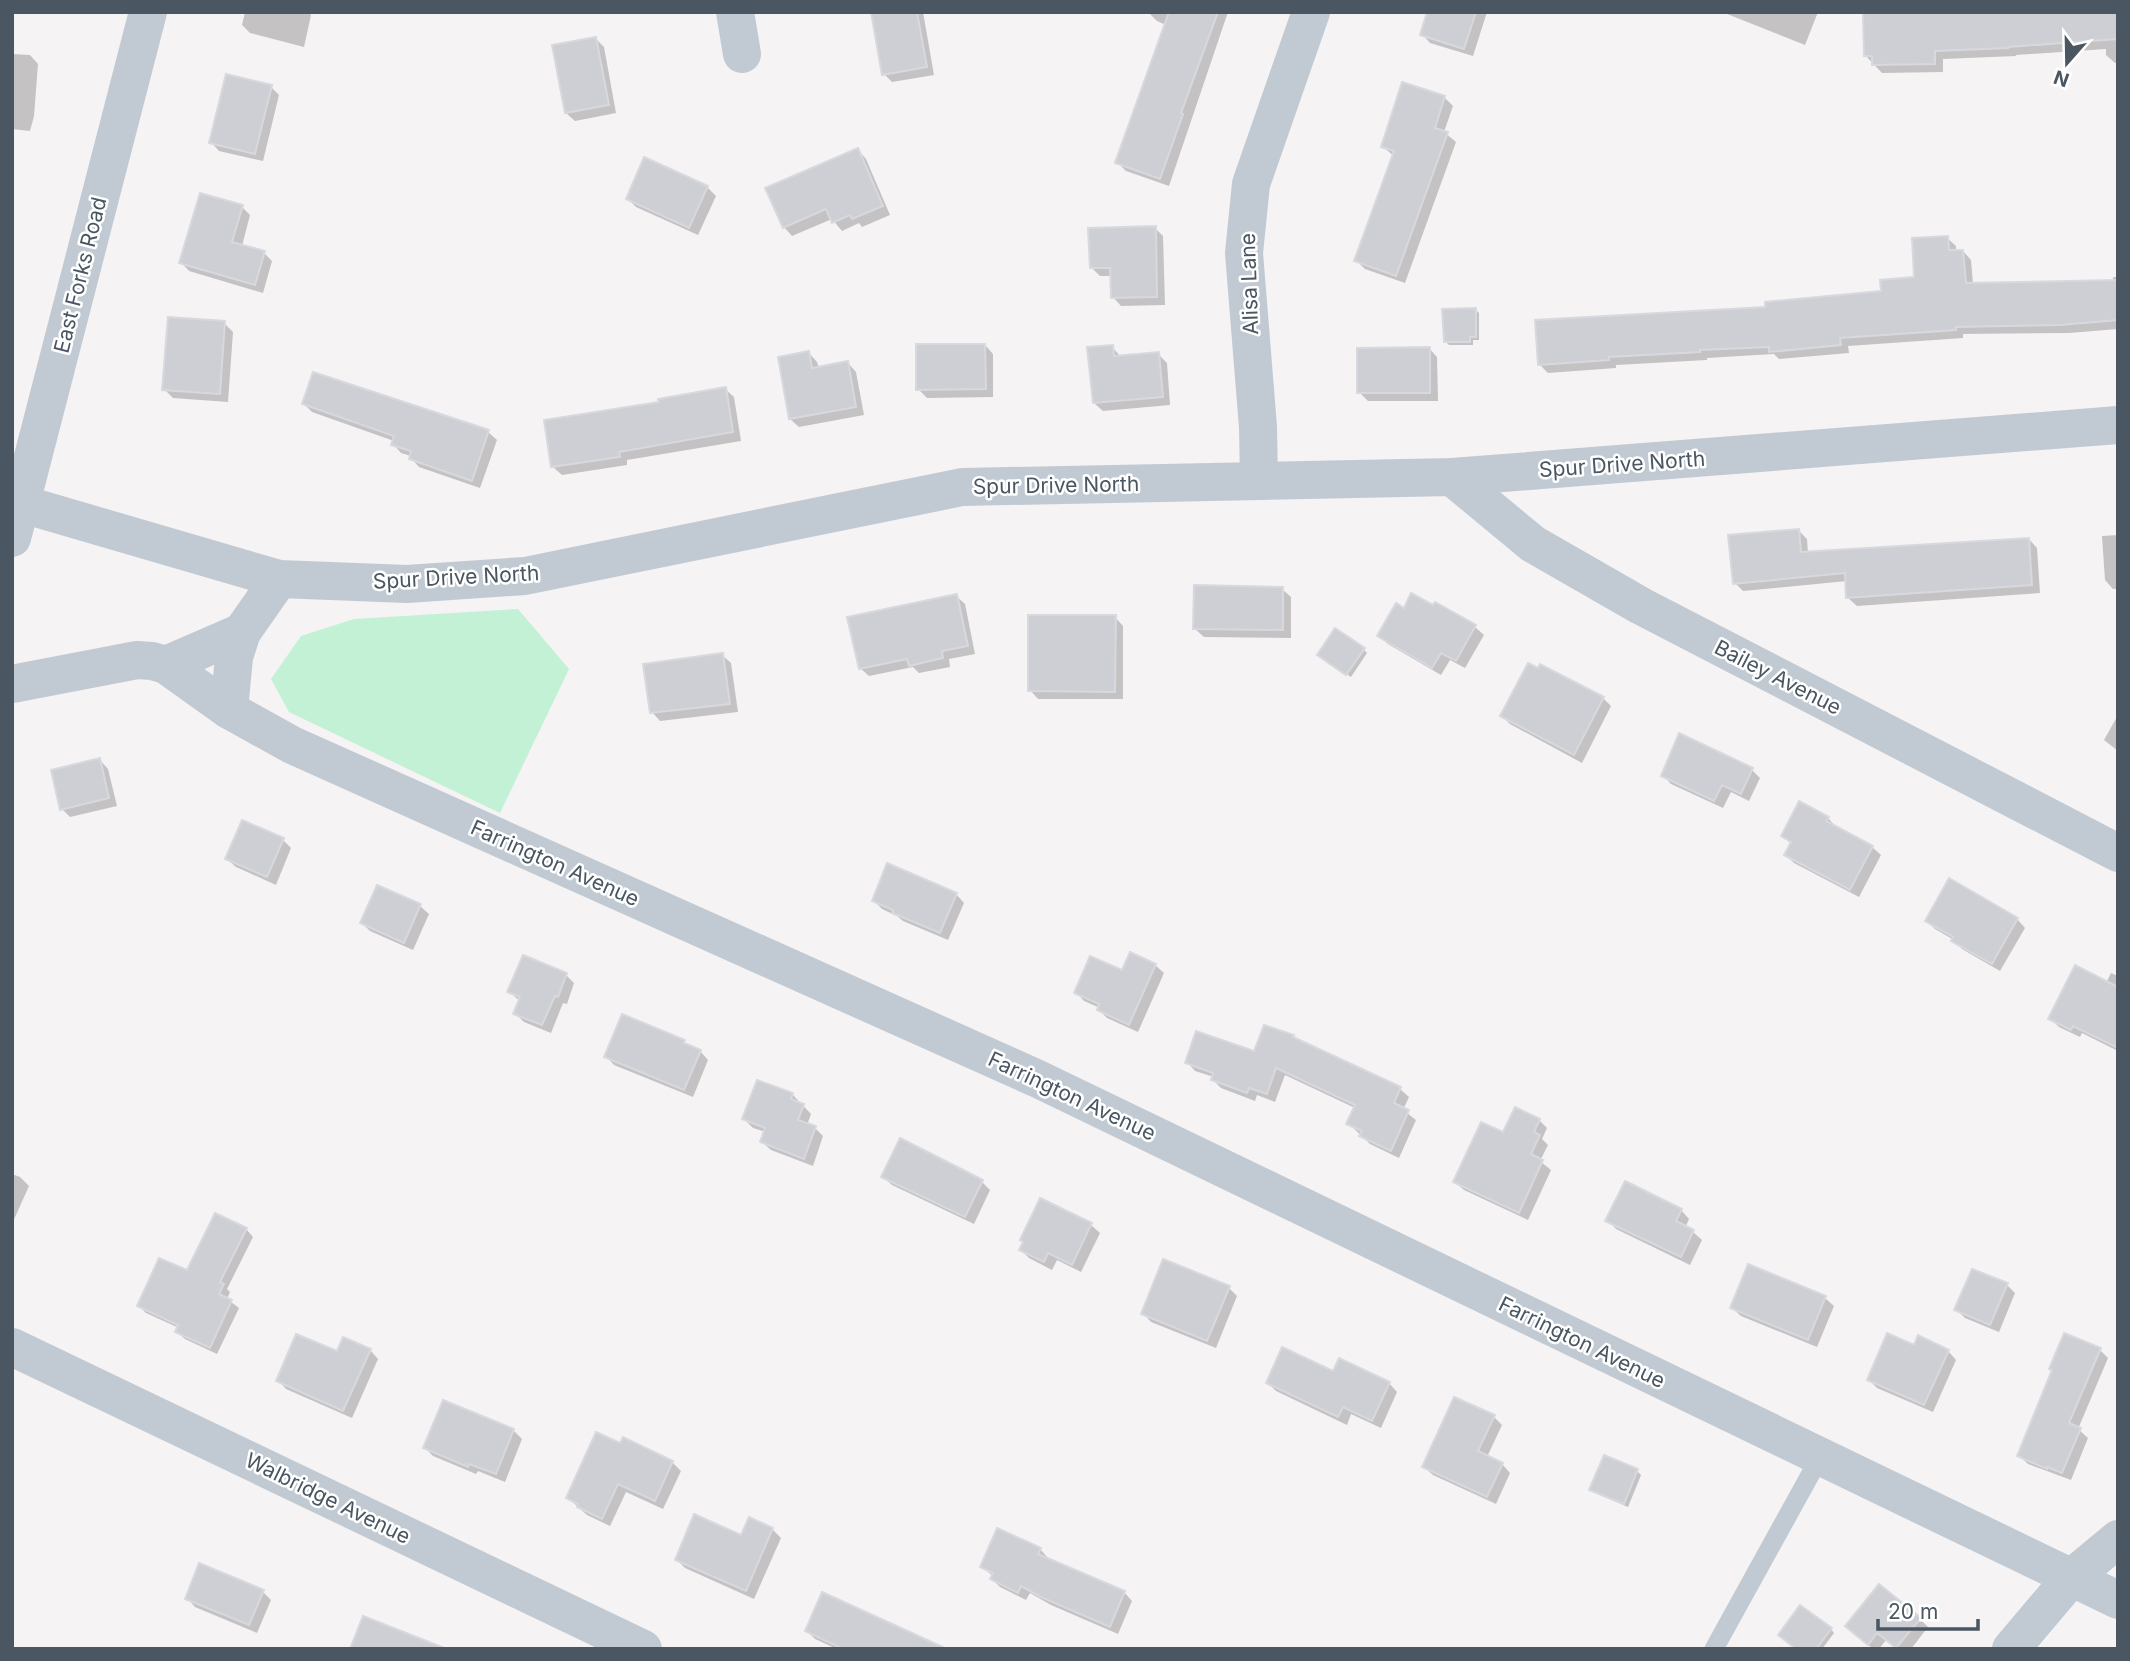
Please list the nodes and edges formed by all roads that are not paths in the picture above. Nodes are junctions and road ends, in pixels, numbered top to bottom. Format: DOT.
graph roads {
  1 [pos="148,12"];
  2 [pos="735,12"];
  3 [pos="1311,12"];
  4 [pos="742,54"];
  5 [pos="2118,425"];
  6 [pos="1452,477"];
  7 [pos="1259,481"];
  8 [pos="15,514"];
  9 [pos="279,579"];
  10 [pos="242,632"];
  11 [pos="166,665"];
  12 [pos="12,684"];
  13 [pos="229,710"];
  14 [pos="2118,853"];
  15 [pos="12,1347"];
  16 [pos="1821,1457"];
  17 [pos="2118,1539"];
  18 [pos="2071,1578"];
  19 [pos="2118,1600"];
  20 [pos="643,1649"];
  21 [pos="1714,1649"];
  22 [pos="2011,1649"];
  1 -- 8 [label="street, East Forks Road"];
  2 -- 4 [label="street"];
  3 -- 7 [label="street, Alisa Lane"];
  5 -- 6 [label="street, Spur Drive North"];
  6 -- 7 [label="street, Spur Drive North"];
  6 -- 14 [label="street, Bailey Avenue"];
  7 -- 9 [label="street, Spur Drive North"];
  8 -- 9 [label="street, Spur Drive North"];
  9 -- 10 [label="street"];
  10 -- 11 [label="street"];
  10 -- 13 [label="street"];
  11 -- 12 [label="street, Farrington Avenue"];
  11 -- 13 [label="street, Farrington Avenue"];
  13 -- 16 [label="street, Farrington Avenue"];
  15 -- 20 [label="street, Walbridge Avenue"];
  16 -- 18 [label="street, Farrington Avenue"];
  16 -- 21 [label="lane"];
  17 -- 18 [label="street"];
  18 -- 19 [label="street, Farrington Avenue"];
  18 -- 22 [label="street"];
}
